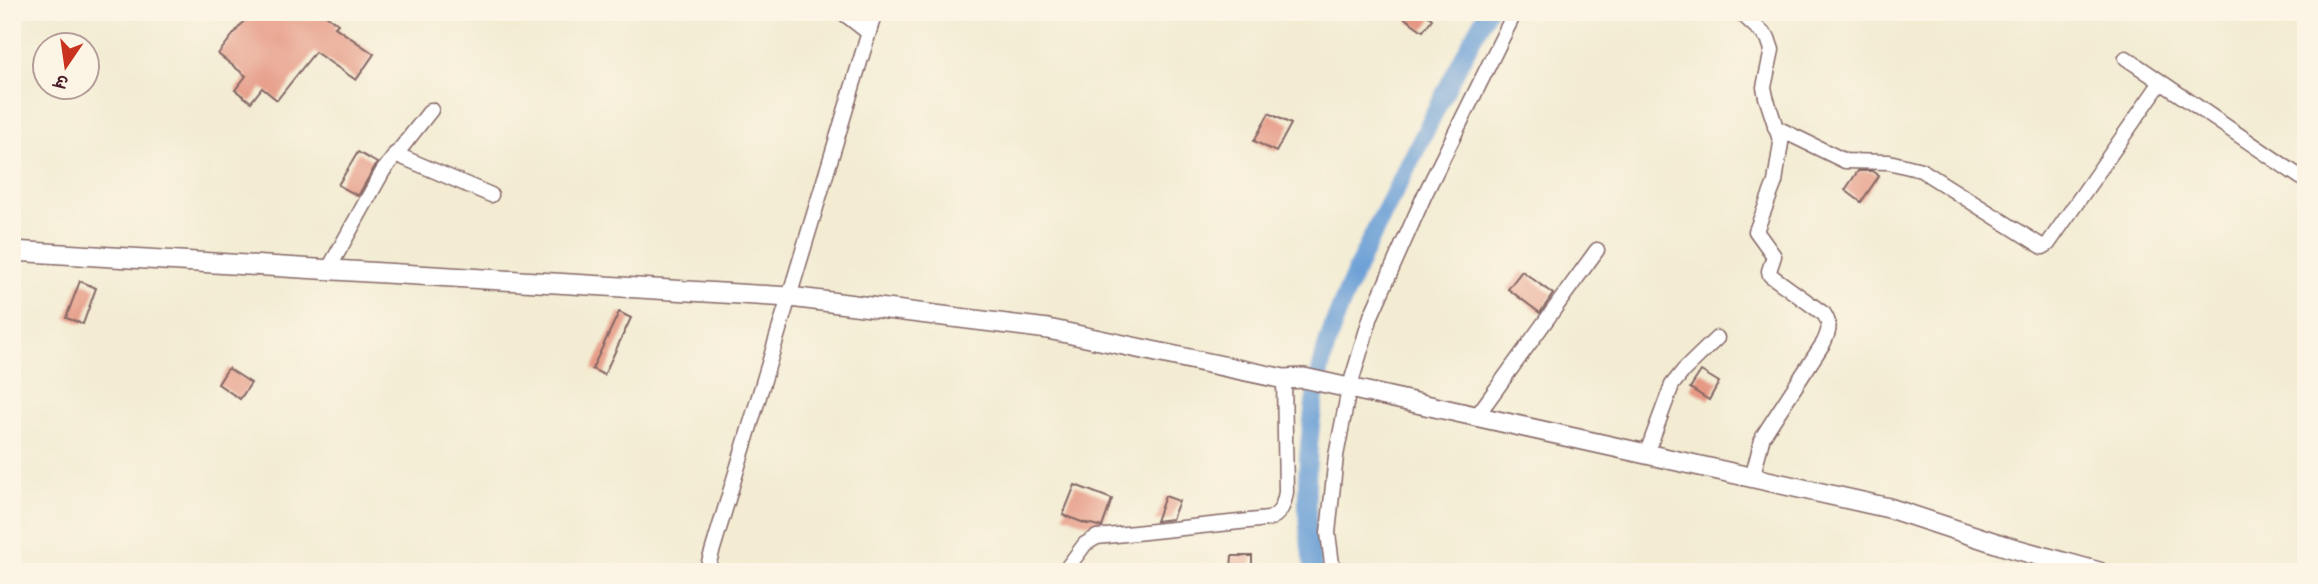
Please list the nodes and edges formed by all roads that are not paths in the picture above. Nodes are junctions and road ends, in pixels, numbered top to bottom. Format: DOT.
graph roads {
  1 [pos="842,12"];
  2 [pos="875,12"];
  3 [pos="1515,12"];
  4 [pos="1740,12"];
  5 [pos="869,33"];
  6 [pos="2126,58"];
  7 [pos="2161,82"];
  8 [pos="431,110"];
  9 [pos="1775,127"];
  10 [pos="395,154"];
  11 [pos="2306,181"];
  12 [pos="491,195"];
  13 [pos="1597,250"];
  14 [pos="12,251"];
  15 [pos="328,270"];
  16 [pos="790,297"];
  17 [pos="1717,338"];
  18 [pos="1284,379"];
  19 [pos="1349,389"];
  20 [pos="1476,417"];
  21 [pos="1646,455"];
  22 [pos="1752,478"];
  23 [pos="706,572"];
  24 [pos="1064,572"];
  25 [pos="1333,572"];
  26 [pos="2099,572"];
  1 -- 5 [label="street"];
  2 -- 5 [label="street"];
  3 -- 19 [label="street"];
  4 -- 9 [label="street"];
  5 -- 16 [label="street"];
  6 -- 7 [label="street"];
  7 -- 9 [label="street"];
  7 -- 11 [label="street"];
  8 -- 10 [label="street"];
  9 -- 22 [label="street"];
  10 -- 12 [label="street"];
  10 -- 15 [label="street"];
  13 -- 20 [label="street"];
  14 -- 15 [label="street"];
  15 -- 16 [label="street"];
  16 -- 18 [label="street"];
  16 -- 23 [label="street"];
  17 -- 21 [label="street"];
  18 -- 19 [label="street"];
  18 -- 24 [label="street"];
  19 -- 20 [label="street"];
  19 -- 25 [label="street"];
  20 -- 21 [label="street"];
  21 -- 22 [label="street"];
  22 -- 26 [label="street"];
}
